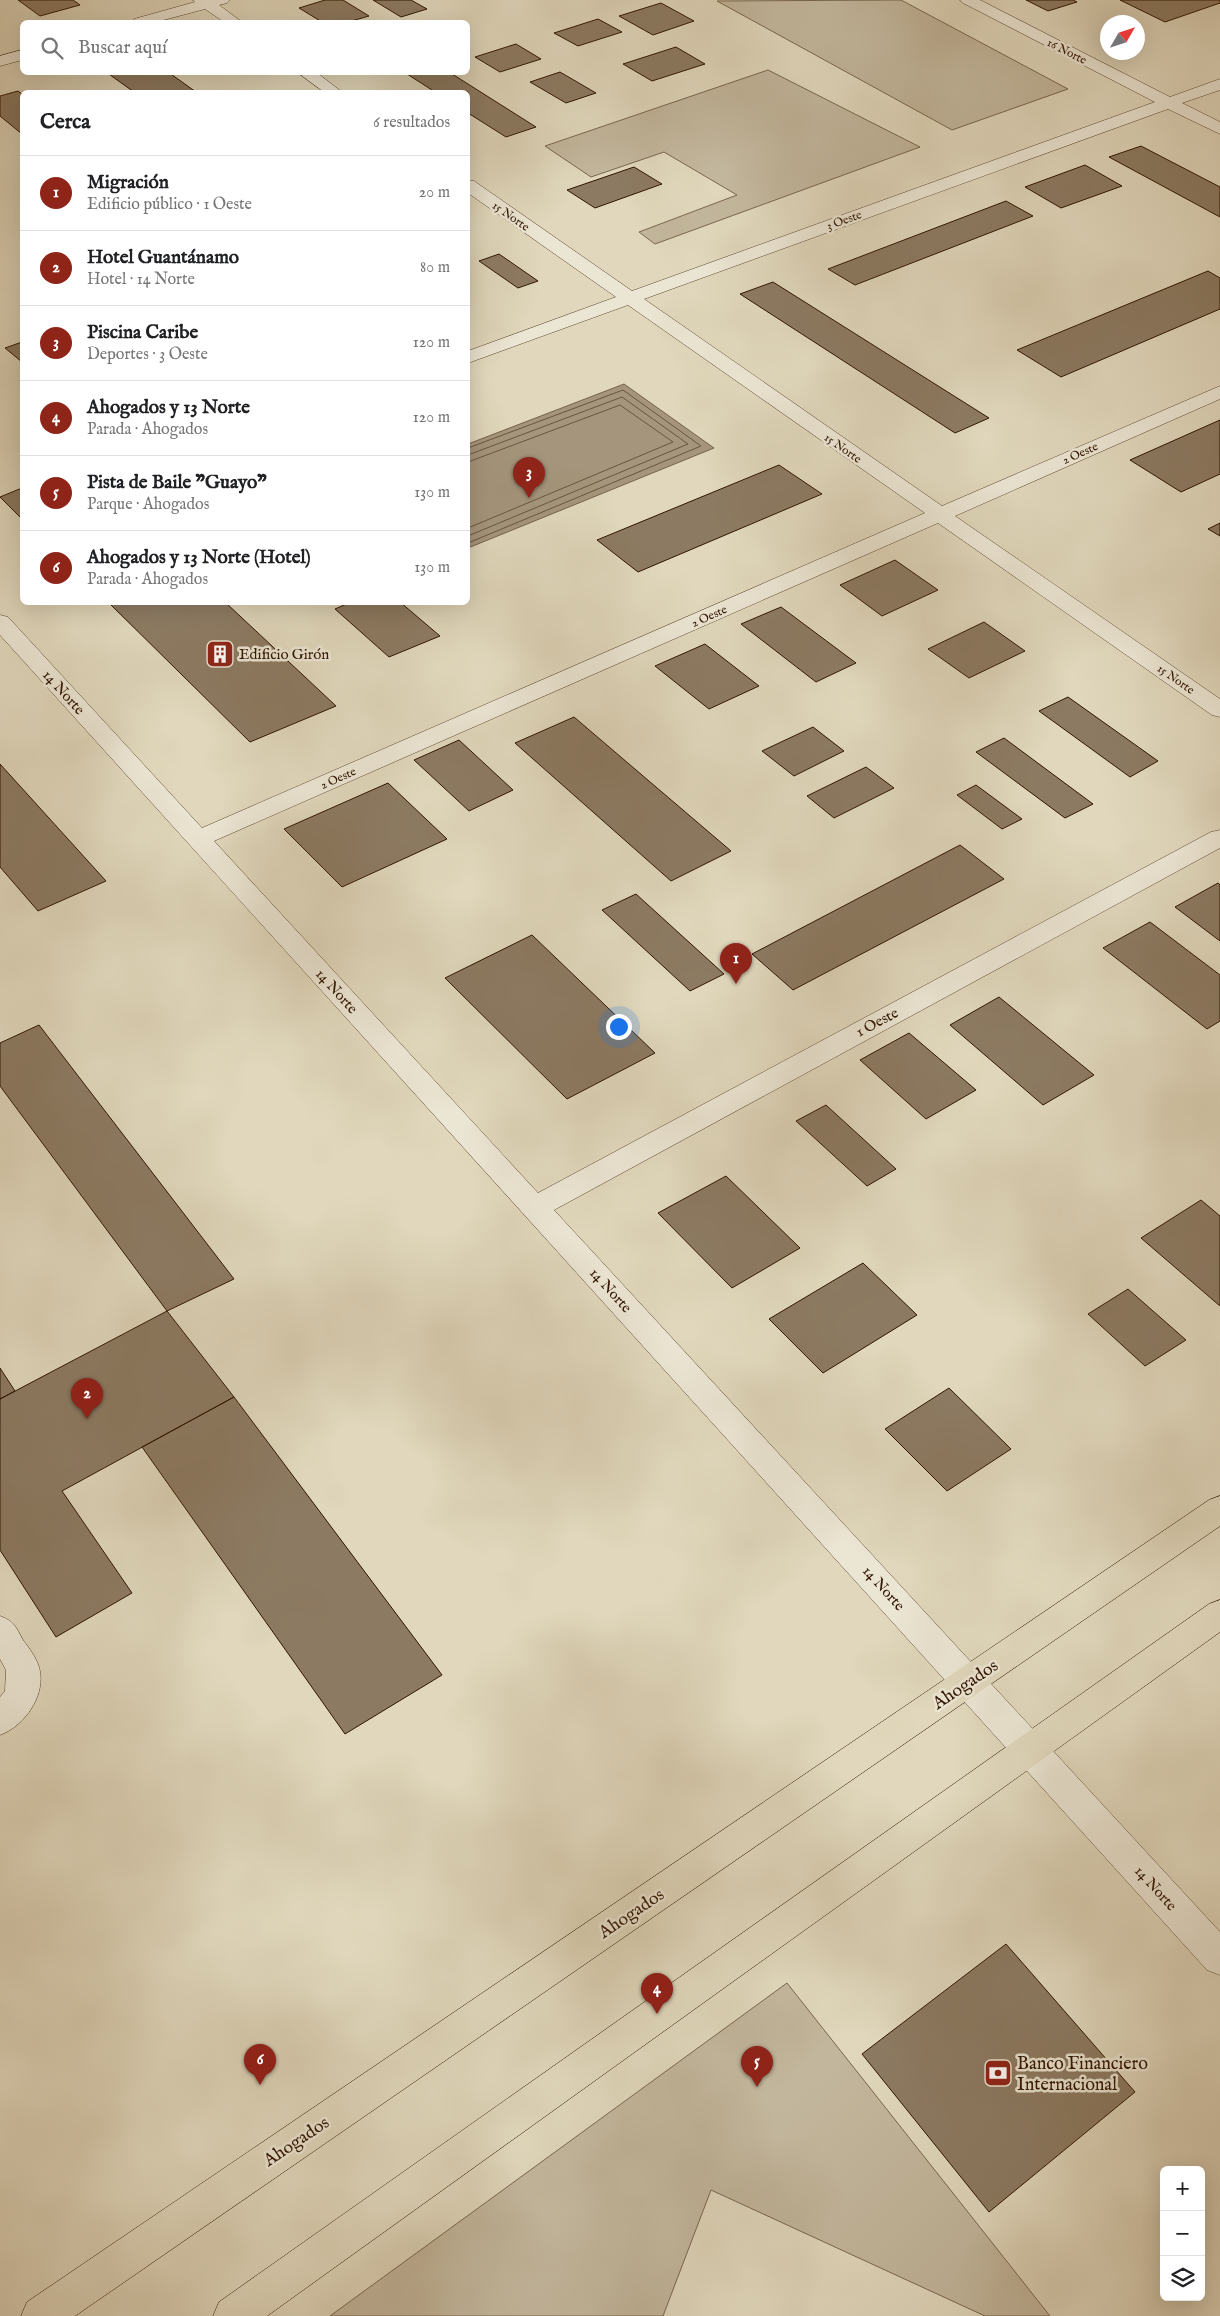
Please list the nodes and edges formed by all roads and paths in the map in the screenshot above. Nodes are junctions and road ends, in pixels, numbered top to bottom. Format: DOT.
graph roads {
  1 [pos="968,0"];
  2 [pos="210,1"];
  3 [pos="147,20"];
  4 [pos="232,20"];
  5 [pos="20,56"];
  6 [pos="0,61"];
  7 [pos="309,75"];
  8 [pos="1220,84"];
  9 [pos="331,90"];
  10 [pos="1168,102"];
  11 [pos="1220,129"];
  12 [pos="470,187"];
  13 [pos="629,298"];
  14 [pos="470,356"];
  15 [pos="1220,392"];
  16 [pos="939,515"];
  17 [pos="0,622"];
  18 [pos="1220,710"];
  19 [pos="1220,838"];
  20 [pos="198,839"];
  21 [pos="535,1207"];
  22 [pos="1220,1509"];
  23 [pos="1220,1614"];
  24 [pos="0,1630"];
  25 [pos="970,1681"];
  26 [pos="0,1720"];
  27 [pos="1031,1750"];
  28 [pos="1220,1958"];
  29 [pos="41,2316"];
  30 [pos="233,2316"];
  1 -- 10 [label="street, 16 Norte"];
  2 -- 3 [label="street"];
  2 -- 4 [label="street"];
  5 -- 6 [label="street"];
  7 -- 9 [label="street"];
  8 -- 10 [label="street, 3 Oeste"];
  10 -- 11 [label="street, 16 Norte"];
  10 -- 13 [label="street, 3 Oeste"];
  12 -- 13 [label="street, 15 Norte"];
  13 -- 14 [label="street, 3 Oeste"];
  13 -- 16 [label="street, 15 Norte"];
  15 -- 16 [label="street, 2 Oeste"];
  16 -- 18 [label="street, 15 Norte"];
  16 -- 20 [label="street, 2 Oeste"];
  17 -- 20 [label="street, 14 Norte"];
  19 -- 21 [label="street, 1 Oeste"];
  20 -- 21 [label="street, 14 Norte"];
  21 -- 25 [label="street, 14 Norte"];
  22 -- 25 [label="main road, Ahogados"];
  23 -- 27 [label="main road"];
  24 -- 26 [label="street"];
  25 -- 27 [label="street, 14 Norte"];
  25 -- 29 [label="main road, Ahogados"];
  27 -- 28 [label="street, 14 Norte"];
  27 -- 30 [label="main road"];
}
